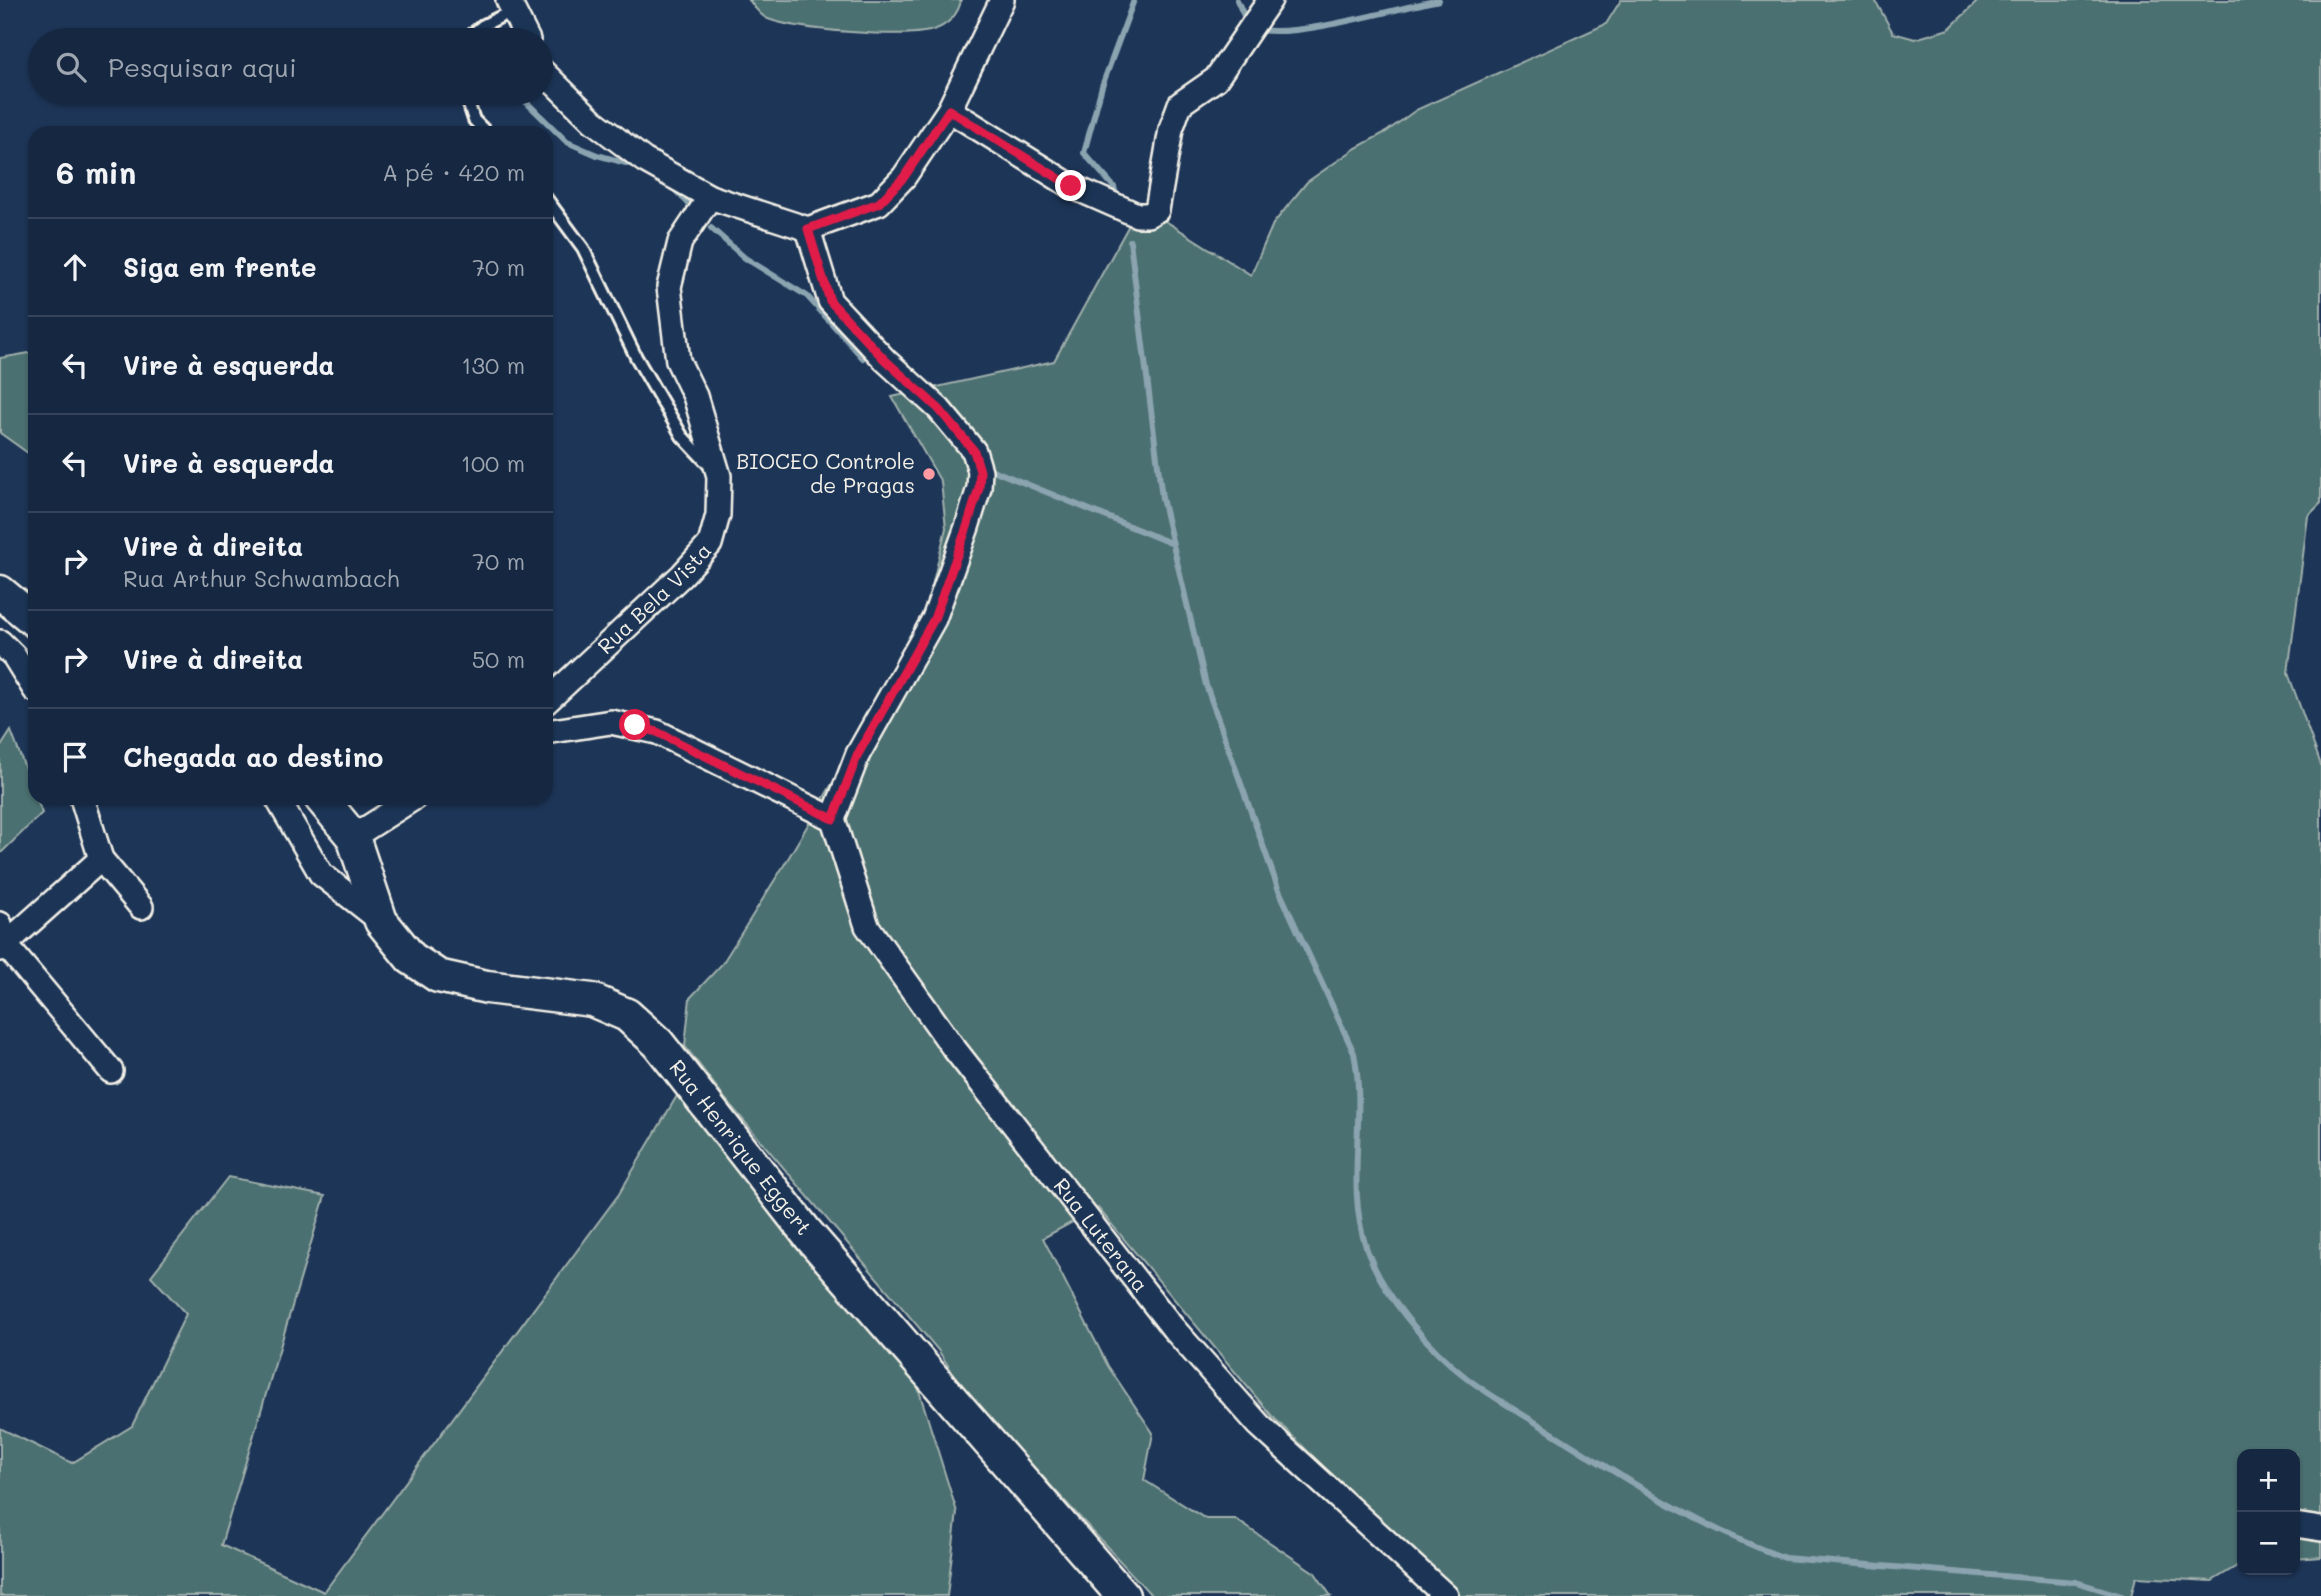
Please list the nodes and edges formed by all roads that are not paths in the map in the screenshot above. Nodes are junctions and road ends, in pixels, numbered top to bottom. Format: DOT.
graph roads {
  1 [pos="1002,0"];
  2 [pos="1270,0"];
  3 [pos="511,5"];
  4 [pos="480,28"];
  5 [pos="522,28"];
  6 [pos="553,82"];
  7 [pos="470,105"];
  8 [pos="949,110"];
  9 [pos="480,126"];
  10 [pos="710,197"];
  11 [pos="553,207"];
  12 [pos="808,229"];
  13 [pos="719,476"];
  14 [pos="0,592"];
  15 [pos="28,615"];
  16 [pos="0,642"];
  17 [pos="28,679"];
  18 [pos="553,695"];
  19 [pos="553,731"];
  20 [pos="84,805"];
  21 [pos="281,805"];
  22 [pos="327,805"];
  23 [pos="403,805"];
  24 [pos="833,819"];
  25 [pos="354,837"];
  26 [pos="100,859"];
  27 [pos="141,907"];
  28 [pos="381,921"];
  29 [pos="2,939"];
  30 [pos="111,1071"];
  31 [pos="2300,1526"];
  32 [pos="2321,1529"];
  33 [pos="1123,1596"];
  34 [pos="1446,1596"];
  1 -- 8 [label="street"];
  2 -- 8 [label="street"];
  3 -- 4 [label="lane"];
  3 -- 5 [label="street"];
  6 -- 10 [label="street"];
  7 -- 9 [label="lane"];
  8 -- 12 [label="street"];
  10 -- 12 [label="street"];
  10 -- 13 [label="street, Rua Bela Vista"];
  11 -- 13 [label="lane"];
  12 -- 24 [label="street"];
  13 -- 18 [label="street, Rua Bela Vista"];
  14 -- 15 [label="street"];
  16 -- 17 [label="street"];
  19 -- 24 [label="street"];
  20 -- 26 [label="street"];
  21 -- 28 [label="street"];
  22 -- 25 [label="street, Rua Henrique Eggert"];
  23 -- 25 [label="street"];
  24 -- 34 [label="street, Rua Luterana"];
  25 -- 28 [label="street, Rua Henrique Eggert"];
  26 -- 27 [label="street"];
  26 -- 29 [label="street"];
  28 -- 33 [label="street, Rua Henrique Eggert"];
  29 -- 30 [label="street"];
  31 -- 32 [label="street"];
}
